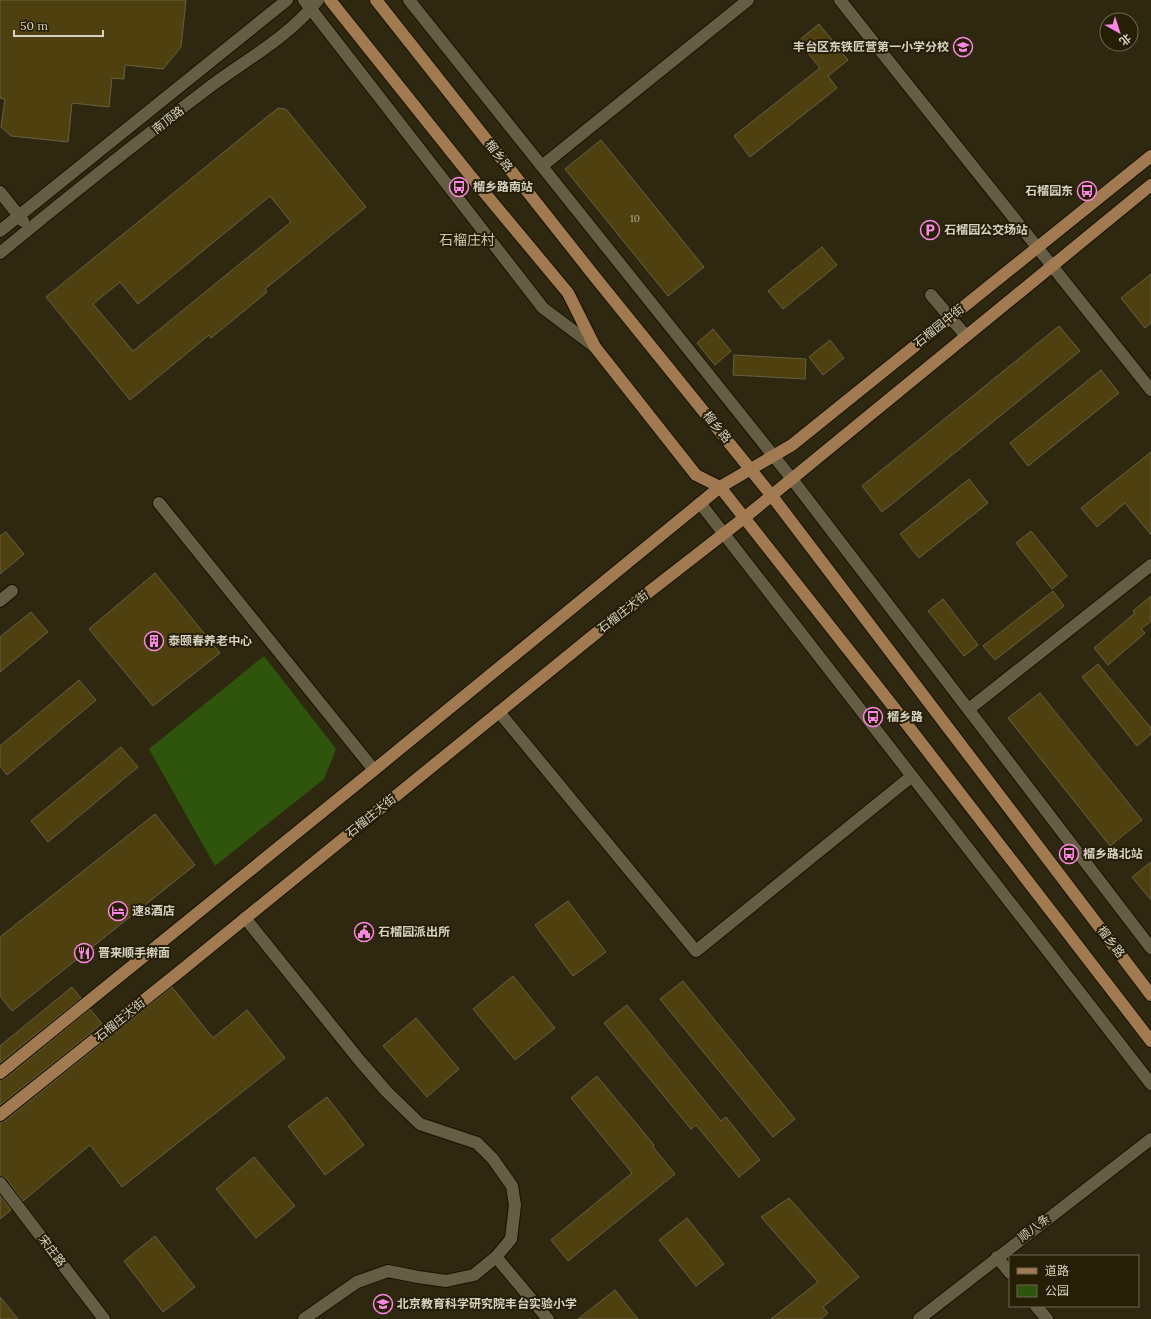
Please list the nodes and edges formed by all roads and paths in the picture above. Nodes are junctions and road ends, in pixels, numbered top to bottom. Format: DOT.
graph roads {
  1 [pos="287,0"];
  2 [pos="330,0"];
  3 [pos="376,0"];
  4 [pos="409,0"];
  5 [pos="748,0"];
  6 [pos="840,0"];
  7 [pos="311,3"];
  8 [pos="1151,156"];
  9 [pos="542,166"];
  10 [pos="1151,185"];
  11 [pos="1,195"];
  12 [pos="19,216"];
  13 [pos="30,228"];
  14 [pos="0,231"];
  15 [pos="1036,247"];
  16 [pos="0,253"];
  17 [pos="1052,266"];
  18 [pos="931,295"];
  19 [pos="950,318"];
  20 [pos="966,336"];
  21 [pos="595,347"];
  22 [pos="1151,390"];
  23 [pos="774,455"];
  24 [pos="751,470"];
  25 [pos="792,479"];
  26 [pos="720,487"];
  27 [pos="772,496"];
  28 [pos="159,503"];
  29 [pos="700,503"];
  30 [pos="744,518"];
  31 [pos="724,533"];
  32 [pos="1151,565"];
  33 [pos="12,591"];
  34 [pos="0,601"];
  35 [pos="969,709"];
  36 [pos="499,712"];
  37 [pos="374,770"];
  38 [pos="912,776"];
  39 [pos="245,918"];
  40 [pos="1151,948"];
  41 [pos="1151,995"];
  42 [pos="1151,1041"];
  43 [pos="0,1073"];
  44 [pos="1151,1084"];
  45 [pos="0,1115"];
  46 [pos="1151,1139"];
  47 [pos="0,1183"];
  48 [pos="496,1257"];
  49 [pos="997,1257"];
  50 [pos="1009,1272"];
  51 [pos="1037,1307"];
  52 [pos="104,1319"];
  53 [pos="304,1319"];
  54 [pos="548,1319"];
  55 [pos="919,1319"];
  56 [pos="1047,1319"];
  1 -- 12 [label="street, 南顶路"];
  2 -- 21 [label="main road"];
  3 -- 24 [label="main road, 榴乡路"];
  4 -- 9 [label="street"];
  5 -- 9 [label="street"];
  6 -- 15 [label="street"];
  7 -- 13 [label="street, 南顶路"];
  7 -- 21 [label="street"];
  8 -- 15 [label="main road, 石榴园中街"];
  9 -- 23 [label="street"];
  10 -- 17 [label="main road, 石榴园中街"];
  11 -- 12 [label="street"];
  12 -- 13 [label="street"];
  12 -- 14 [label="street, 南顶路"];
  13 -- 16 [label="street, 南顶路"];
  15 -- 17 [label="street"];
  15 -- 19 [label="main road, 石榴园中街"];
  17 -- 20 [label="main road, 石榴园中街"];
  17 -- 22 [label="street"];
  18 -- 19 [label="street"];
  19 -- 20 [label="street"];
  19 -- 23 [label="main road, 石榴园中街"];
  20 -- 25 [label="main road, 石榴园中街"];
  21 -- 26 [label="main road"];
  23 -- 24 [label="main road, 石榴园中街"];
  23 -- 25 [label="street"];
  24 -- 26 [label="main road, 石榴园中街"];
  24 -- 27 [label="main road, 榴乡路"];
  25 -- 27 [label="main road, 石榴园中街"];
  25 -- 35 [label="street"];
  26 -- 29 [label="main road"];
  26 -- 30 [label="main road"];
  27 -- 30 [label="main road, 石榴园中街"];
  27 -- 41 [label="main road, 榴乡路"];
  28 -- 37 [label="street"];
  29 -- 31 [label="street"];
  29 -- 37 [label="main road"];
  30 -- 31 [label="main road, 石榴庄大街"];
  30 -- 42 [label="main road"];
  31 -- 36 [label="main road, 石榴庄大街"];
  31 -- 38 [label="street"];
  32 -- 35 [label="street"];
  33 -- 34 [label="street"];
  35 -- 40 [label="street"];
  36 -- 38 [label="street"];
  36 -- 39 [label="main road, 石榴庄大街"];
  37 -- 43 [label="main road"];
  38 -- 44 [label="street"];
  39 -- 45 [label="main road, 石榴庄大街"];
  39 -- 48 [label="street"];
  46 -- 49 [label="street, 顺八条"];
  47 -- 52 [label="street, 宋庄路"];
  48 -- 53 [label="street"];
  48 -- 54 [label="street"];
  49 -- 50 [label="street"];
  49 -- 55 [label="street, 顺八条"];
  51 -- 56 [label="street"];
}
